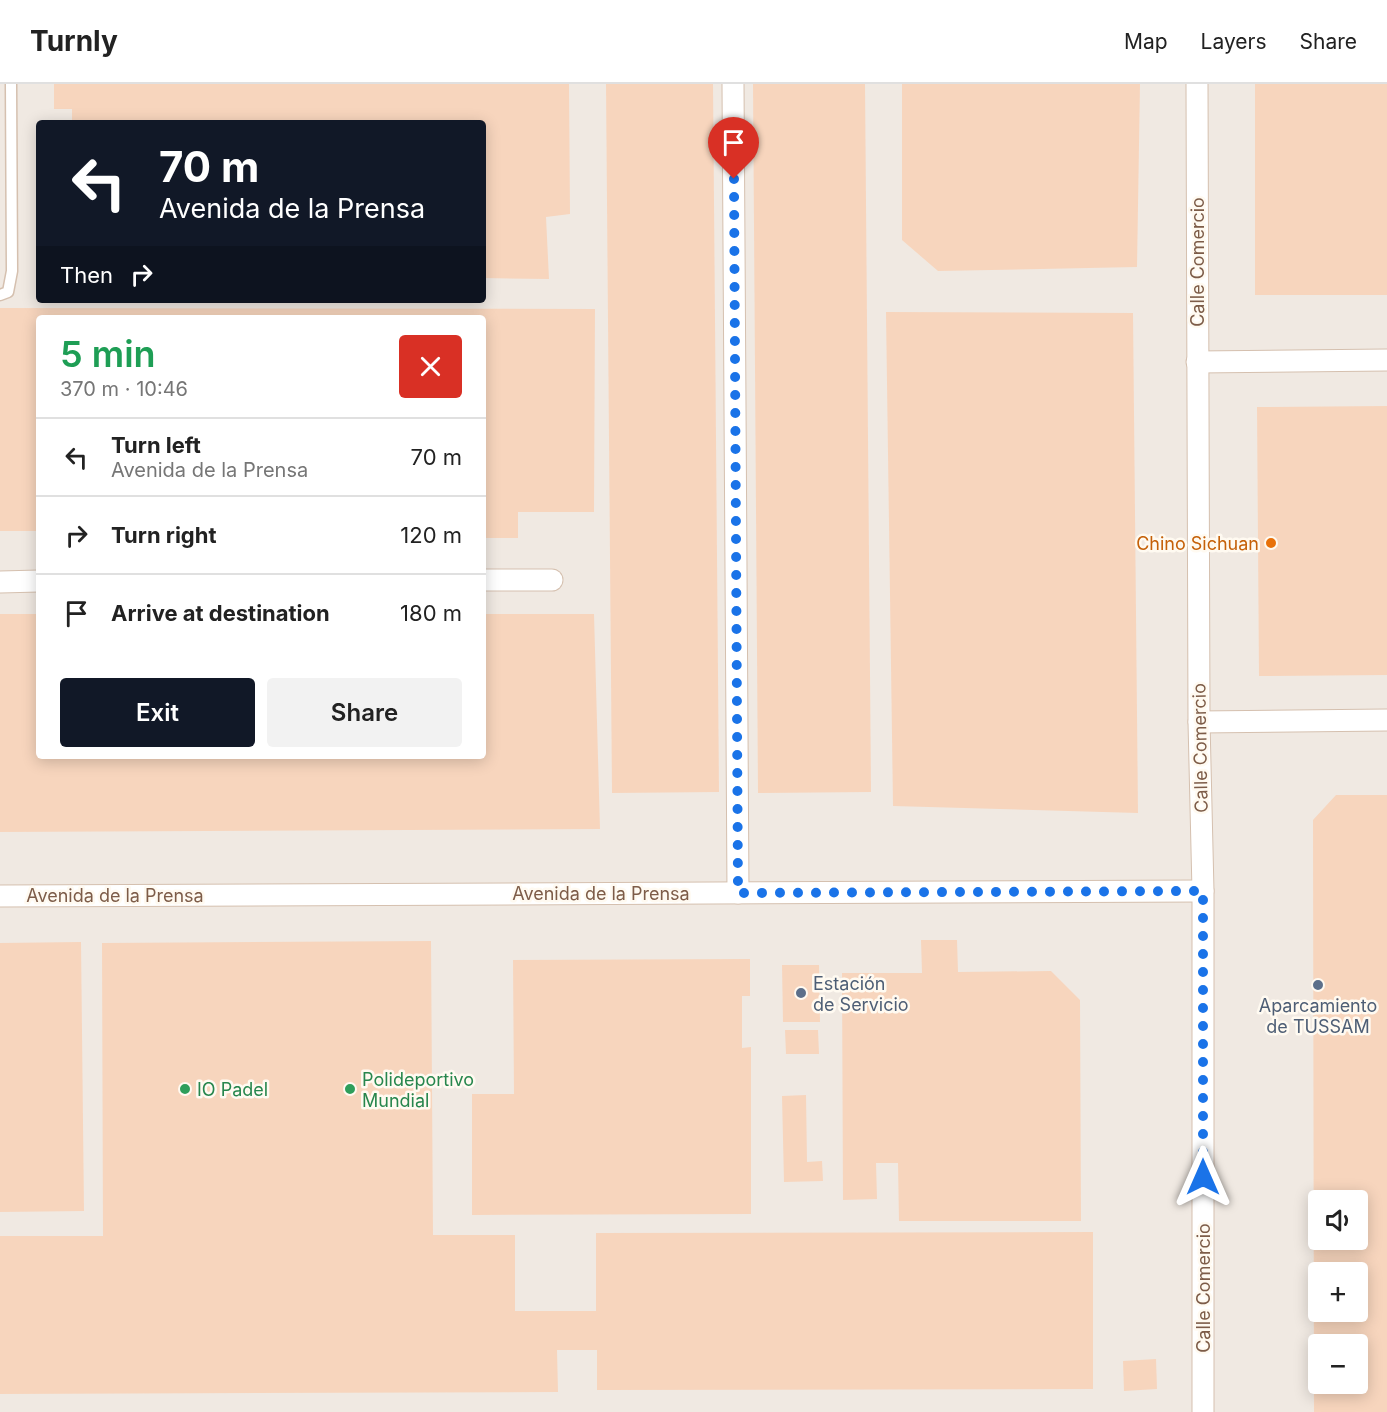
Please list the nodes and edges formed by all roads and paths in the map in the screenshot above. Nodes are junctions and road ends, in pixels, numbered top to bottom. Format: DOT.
graph roads {
  1 [pos="11,84"];
  2 [pos="733,84"];
  3 [pos="1197,84"];
  4 [pos="0,295"];
  5 [pos="1387,360"];
  6 [pos="1197,362"];
  7 [pos="552,579"];
  8 [pos="486,580"];
  9 [pos="36,581"];
  10 [pos="0,582"];
  11 [pos="1387,720"];
  12 [pos="1199,722"];
  13 [pos="1203,891"];
  14 [pos="738,893"];
  15 [pos="0,896"];
  16 [pos="1203,1412"];
  1 -- 4 [label="lane"];
  2 -- 14 [label="street"];
  3 -- 6 [label="street, Calle Comercio"];
  5 -- 6 [label="street"];
  6 -- 12 [label="street, Calle Comercio"];
  7 -- 8 [label="street"];
  9 -- 10 [label="street"];
  11 -- 12 [label="street"];
  12 -- 13 [label="street, Calle Comercio"];
  13 -- 14 [label="street, Avenida de la Prensa"];
  13 -- 16 [label="street, Calle Comercio"];
  14 -- 15 [label="street, Avenida de la Prensa"];
}
